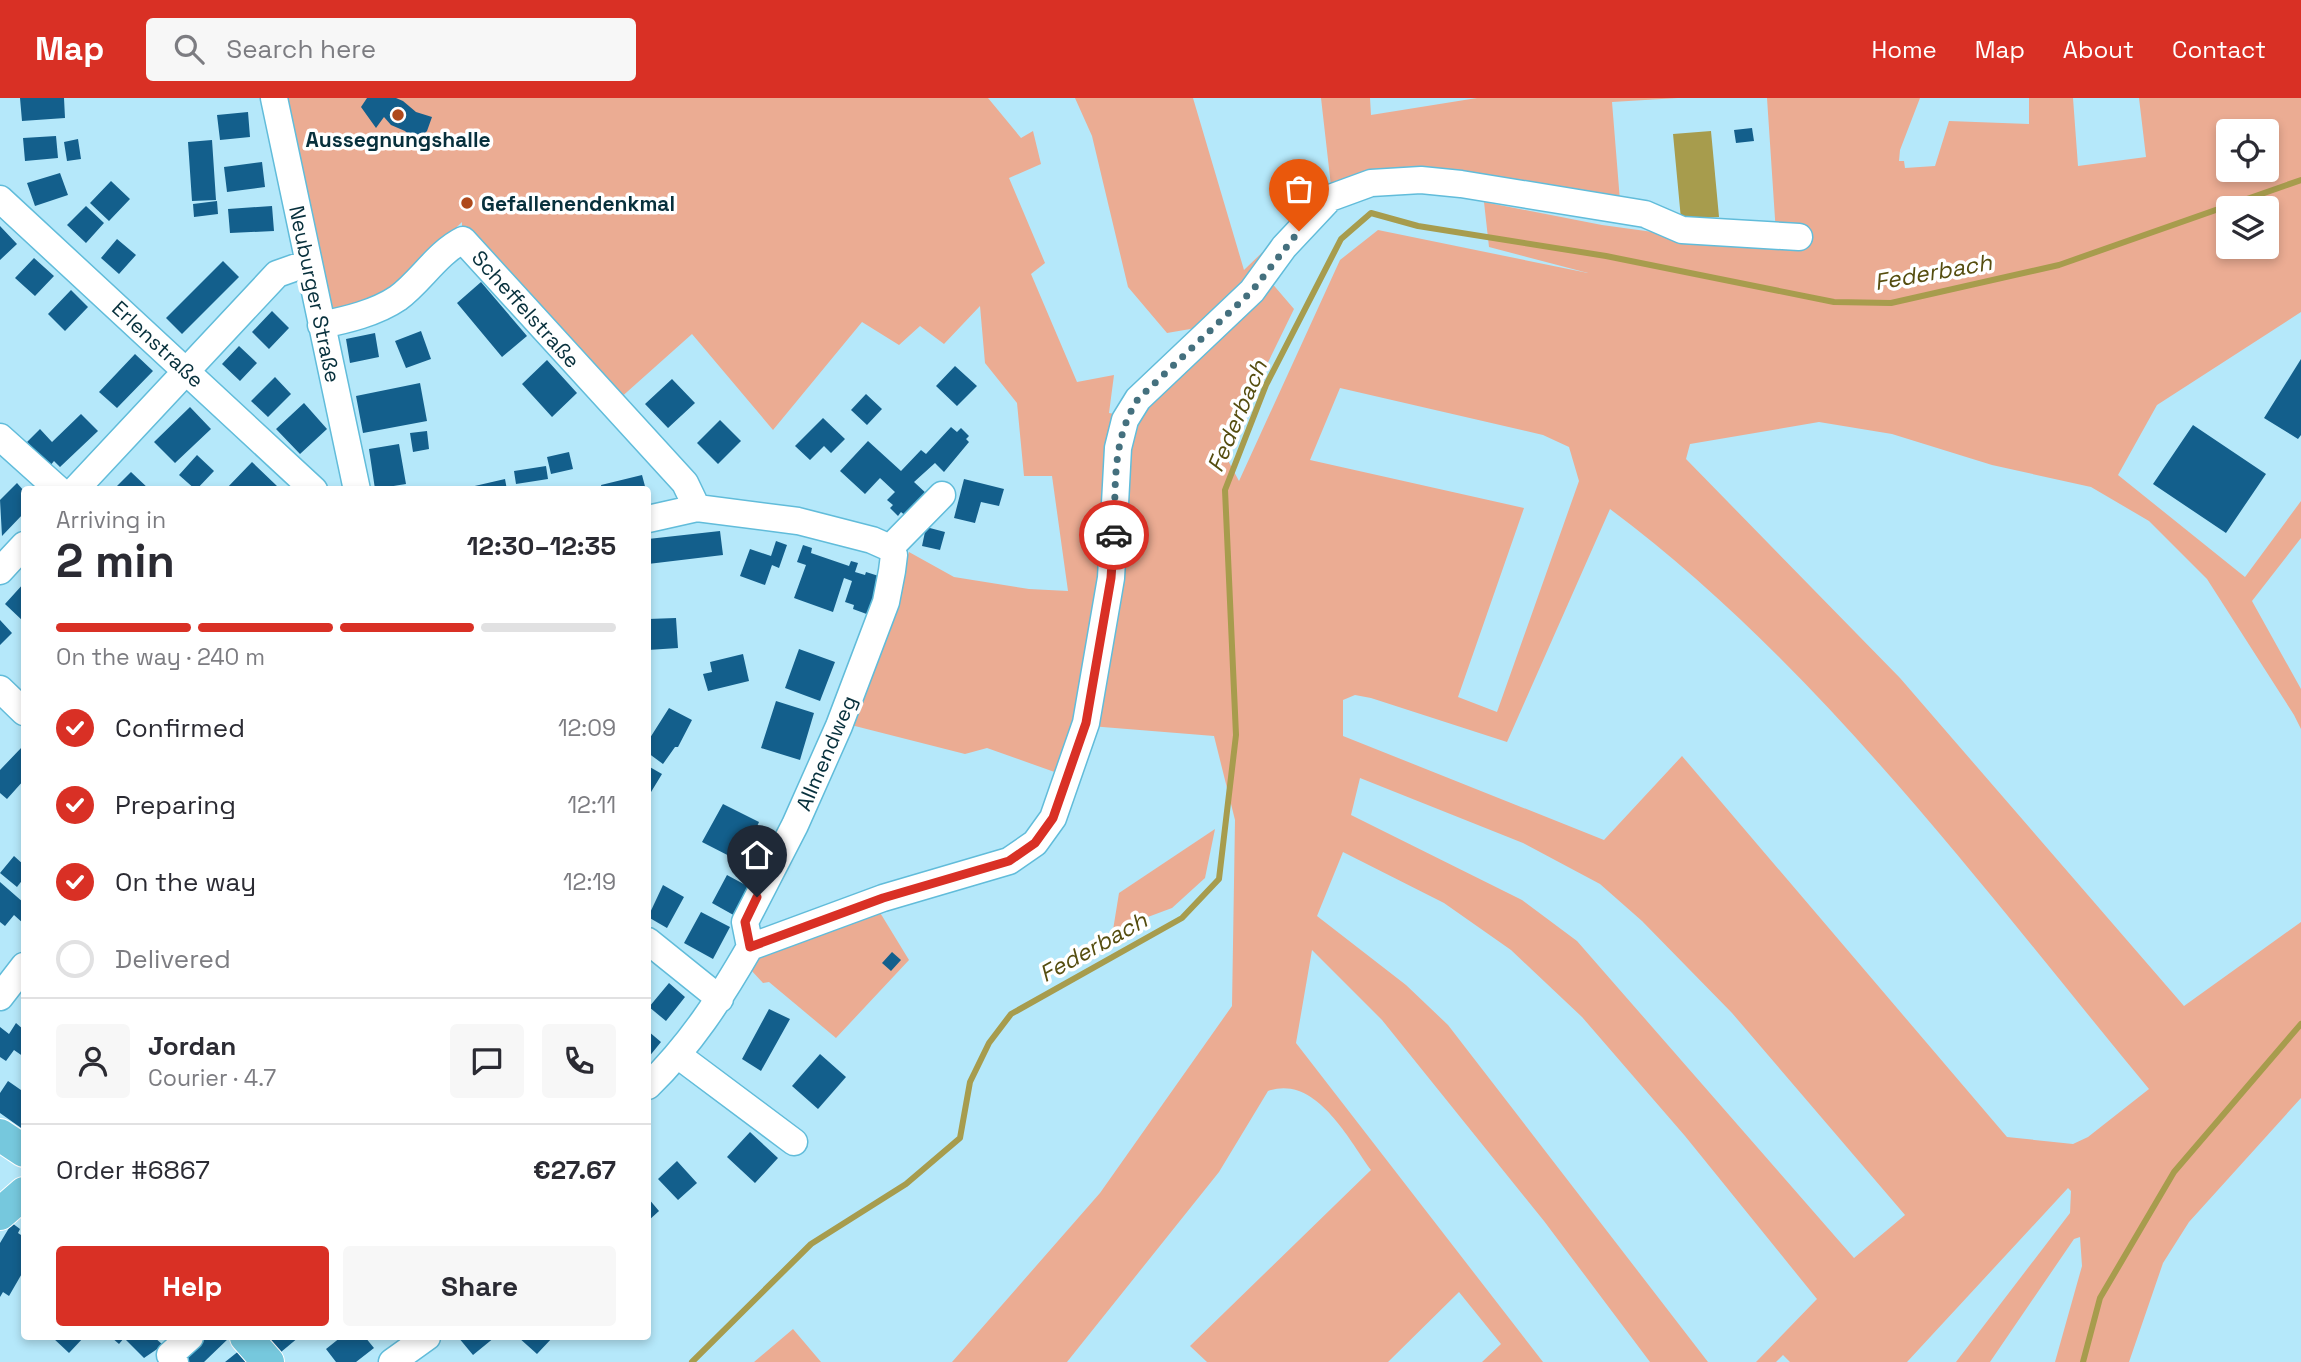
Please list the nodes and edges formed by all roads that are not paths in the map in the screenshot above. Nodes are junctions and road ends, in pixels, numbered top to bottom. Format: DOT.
graph roads {
  1 [pos="274,98"];
  2 [pos="0,199"];
  3 [pos="1799,237"];
  4 [pos="307,263"];
  5 [pos="321,325"];
  6 [pos="187,370"];
  7 [pos="0,437"];
  8 [pos="54,486"];
  9 [pos="79,486"];
  10 [pos="310,486"];
  11 [pos="356,486"];
  12 [pos="942,495"];
  13 [pos="697,508"];
  14 [pos="651,518"];
  15 [pos="21,548"];
  16 [pos="890,548"];
  17 [pos="0,571"];
  18 [pos="0,689"];
  19 [pos="21,709"];
  20 [pos="651,944"];
  21 [pos="750,947"];
  22 [pos="21,970"];
  23 [pos="0,997"];
  24 [pos="720,999"];
  25 [pos="678,1056"];
  26 [pos="651,1083"];
  27 [pos="0,1135"];
  28 [pos="794,1142"];
  29 [pos="21,1149"];
  30 [pos="21,1196"];
  31 [pos="0,1214"];
  32 [pos="187,1340"];
  33 [pos="249,1340"];
  34 [pos="423,1340"];
  35 [pos="175,1362"];
  36 [pos="268,1362"];
  37 [pos="392,1362"];
  1 -- 4 [label="street, Neuburger Straße"];
  2 -- 6 [label="street, Erlenstraße"];
  3 -- 21 [label="street"];
  4 -- 5 [label="street, Neuburger Straße"];
  4 -- 6 [label="street"];
  5 -- 11 [label="street, Neuburger Straße"];
  5 -- 13 [label="street, Scheffelstraße"];
  6 -- 9 [label="street"];
  6 -- 10 [label="street, Erlenstraße"];
  7 -- 8 [label="street"];
  12 -- 16 [label="street"];
  13 -- 14 [label="street"];
  13 -- 16 [label="street"];
  15 -- 17 [label="street"];
  16 -- 21 [label="street, Allmendweg"];
  18 -- 19 [label="street"];
  20 -- 24 [label="street"];
  21 -- 24 [label="street"];
  22 -- 23 [label="street"];
  24 -- 25 [label="street"];
  25 -- 26 [label="street"];
  25 -- 28 [label="street"];
  27 -- 29 [label="main road"];
  30 -- 31 [label="main road"];
  32 -- 35 [label="street"];
  33 -- 36 [label="main road"];
  34 -- 37 [label="street"];
}
